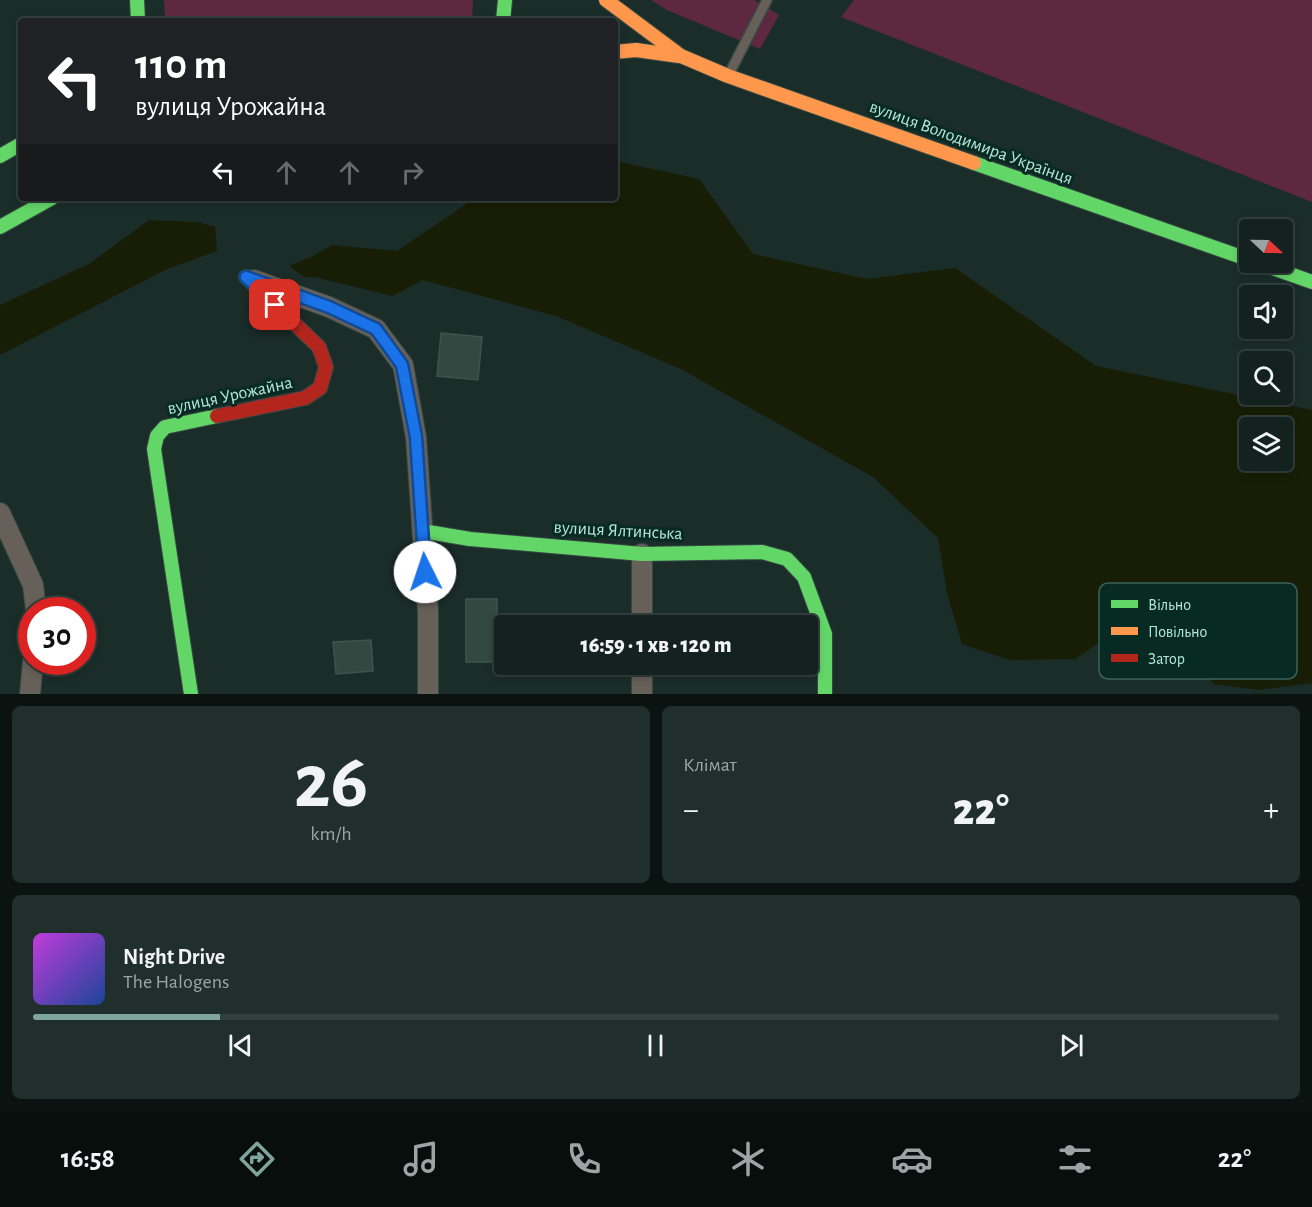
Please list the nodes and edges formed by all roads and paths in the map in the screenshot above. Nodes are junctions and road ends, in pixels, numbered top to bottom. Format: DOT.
graph roads {
  1 [pos="130,0"];
  2 [pos="505,0"];
  3 [pos="606,0"];
  4 [pos="767,0"];
  5 [pos="138,12"];
  6 [pos="503,18"];
  7 [pos="618,52"];
  8 [pos="681,56"];
  9 [pos="728,76"];
  10 [pos="18,146"];
  11 [pos="0,156"];
  12 [pos="47,201"];
  13 [pos="0,227"];
  14 [pos="1239,256"];
  15 [pos="1287,273"];
  16 [pos="246,277"];
  17 [pos="1312,282"];
  18 [pos="0,513"];
  19 [pos="422,531"];
  20 [pos="642,554"];
  21 [pos="34,597"];
  22 [pos="642,615"];
  23 [pos="32,675"];
  24 [pos="642,675"];
  25 [pos="30,694"];
  26 [pos="191,694"];
  27 [pos="428,694"];
  28 [pos="642,694"];
  29 [pos="825,694"];
  1 -- 5 [label="street"];
  2 -- 6 [label="street"];
  3 -- 8 [label="street, вулиця Володимира Українця"];
  4 -- 9 [label="lane"];
  7 -- 8 [label="street, вулиця Володимира Українця"];
  8 -- 9 [label="street, вулиця Володимира Українця"];
  9 -- 14 [label="street, вулиця Володимира Українця"];
  10 -- 11 [label="street"];
  12 -- 13 [label="street"];
  15 -- 17 [label="street"];
  16 -- 19 [label="street"];
  16 -- 26 [label="street, вулиця Урожайна"];
  18 -- 21 [label="street"];
  19 -- 20 [label="street, вулиця Ялтинська"];
  19 -- 27 [label="street"];
  20 -- 22 [label="street"];
  20 -- 29 [label="street, вулиця Ялтинська"];
  23 -- 25 [label="street"];
  24 -- 28 [label="street"];
}
